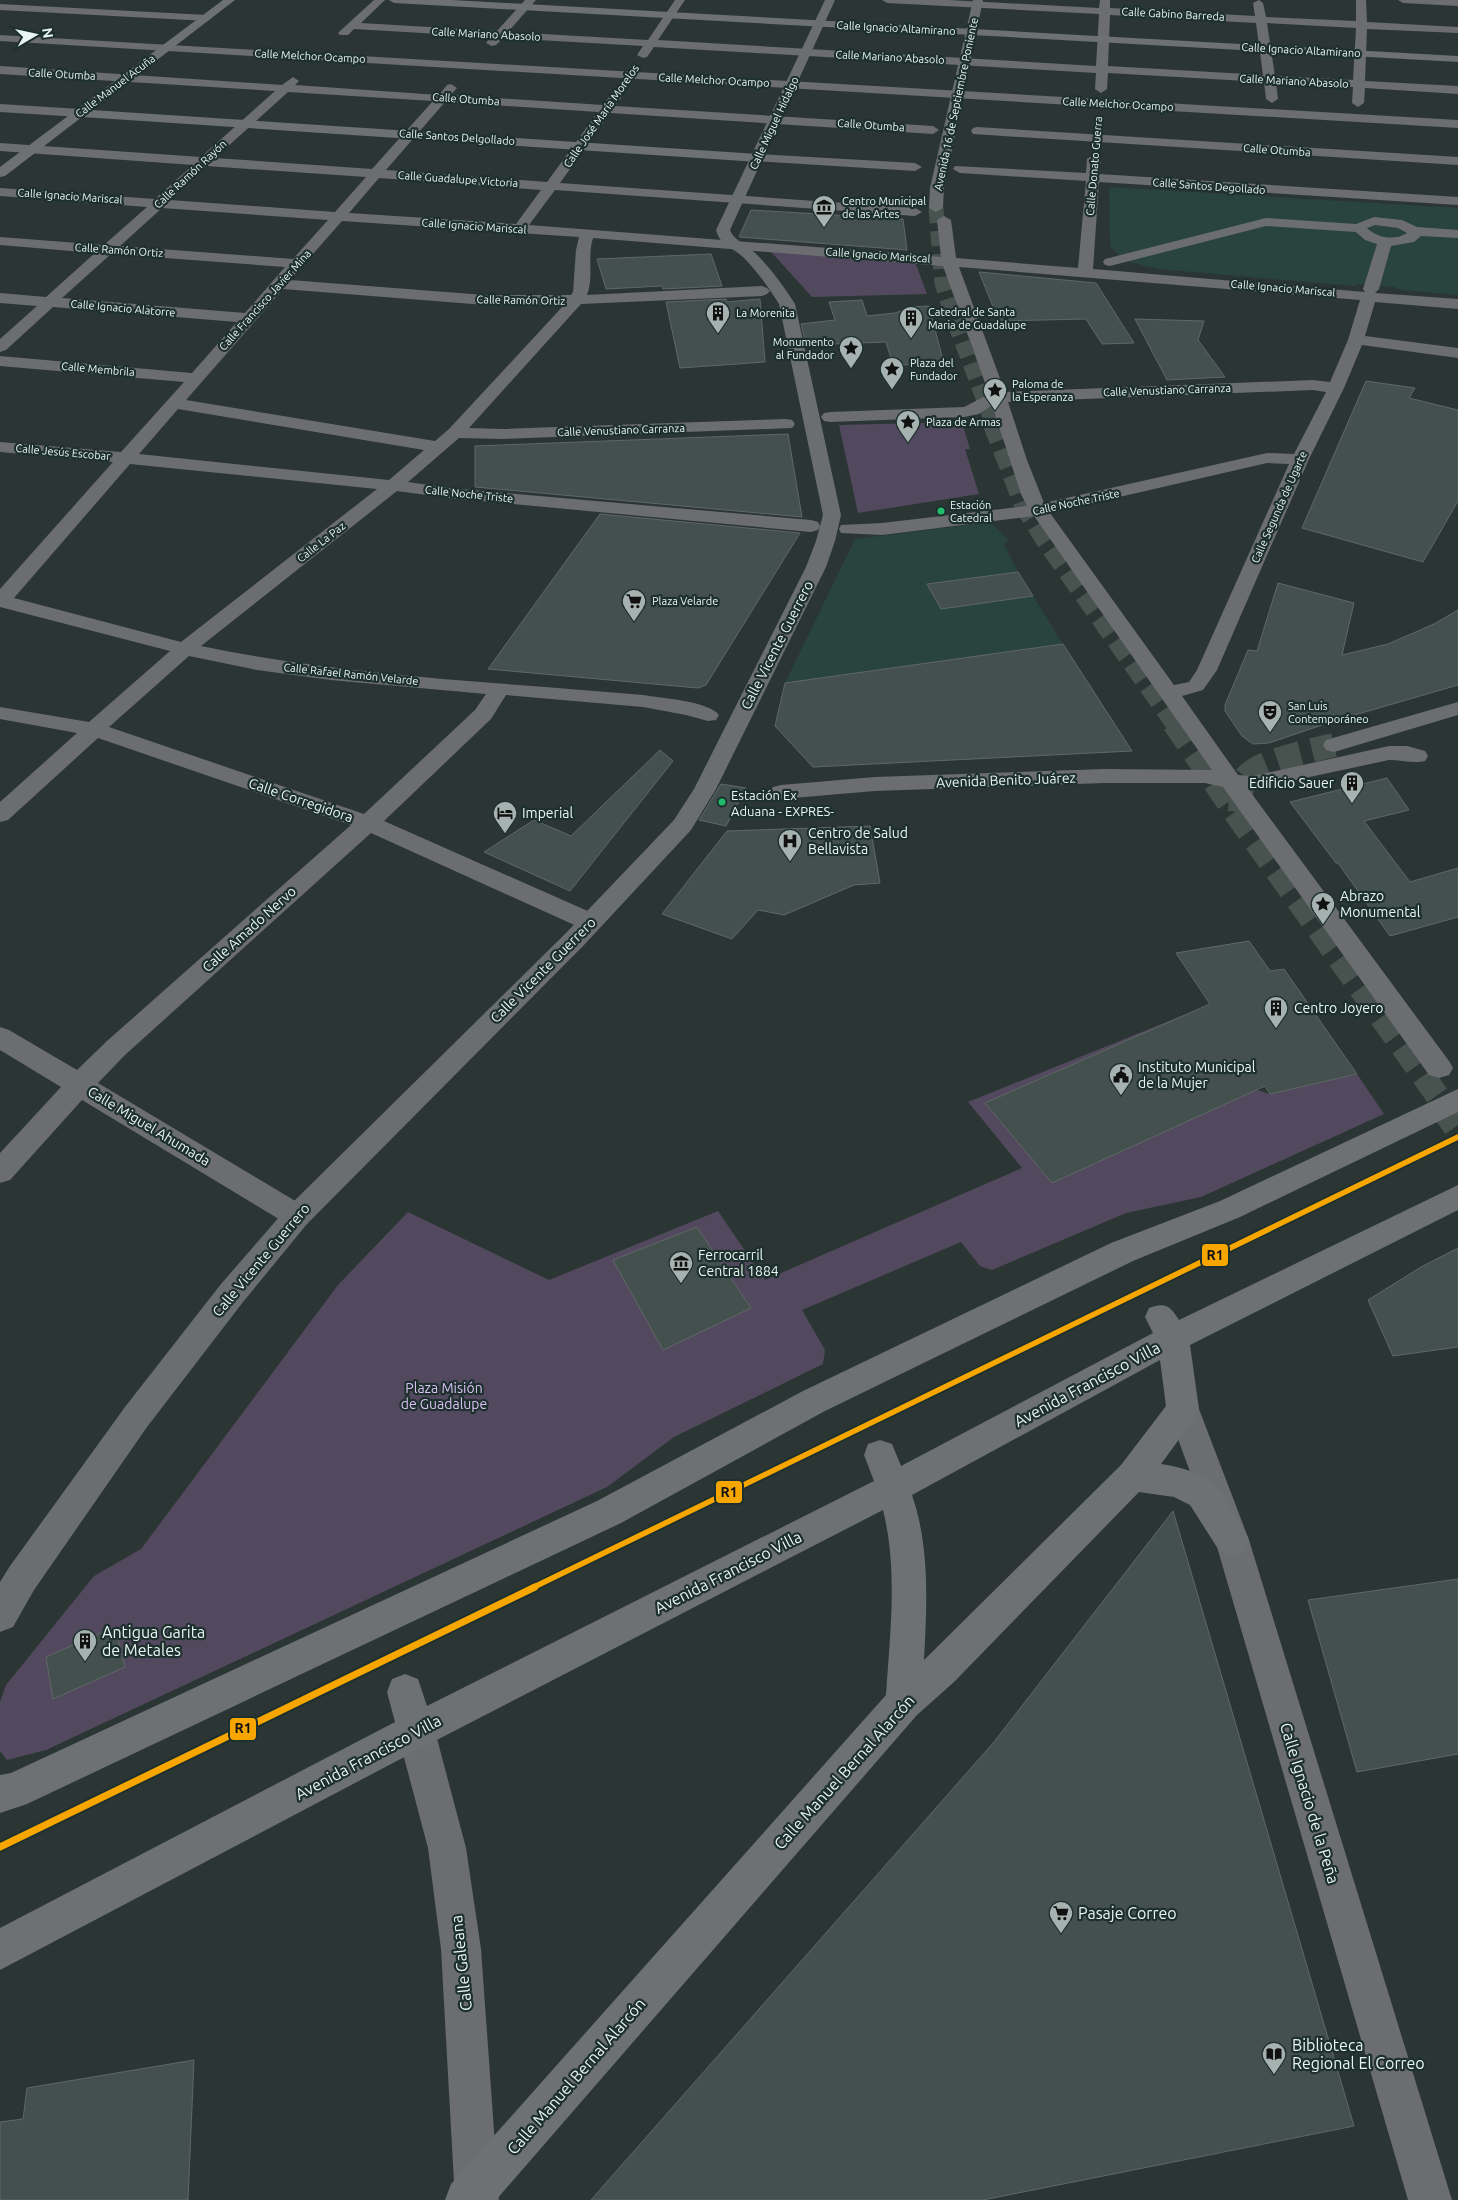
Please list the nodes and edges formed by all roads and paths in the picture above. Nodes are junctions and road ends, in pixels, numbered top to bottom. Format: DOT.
graph roads {
  1 [pos="80,0"];
  2 [pos="230,0"];
  3 [pos="380,0"];
  4 [pos="394,0"];
  5 [pos="680,0"];
  6 [pos="830,0"];
  7 [pos="887,0"];
  8 [pos="1257,0"];
  9 [pos="1361,0"];
  10 [pos="1403,0"];
  11 [pos="977,2"];
  12 [pos="1458,3"];
  13 [pos="528,4"];
  14 [pos="1104,5"];
  15 [pos="0,7"];
  16 [pos="64,10"];
  17 [pos="669,16"];
  18 [pos="207,18"];
  19 [pos="1261,19"];
  20 [pos="819,24"];
  21 [pos="1362,25"];
  22 [pos="352,26"];
  23 [pos="1458,30"];
  24 [pos="970,32"];
  25 [pos="500,34"];
  26 [pos="20,39"];
  27 [pos="1103,39"];
  28 [pos="3,43"];
  29 [pos="651,43"];
  30 [pos="167,47"];
  31 [pos="1266,47"];
  32 [pos="807,52"];
  33 [pos="1361,53"];
  34 [pos="318,56"];
  35 [pos="1458,59"];
  36 [pos="965,62"];
  37 [pos="471,66"];
  38 [pos="0,70"];
  39 [pos="1102,70"];
  40 [pos="630,75"];
  41 [pos="126,78"];
  42 [pos="1271,80"];
  43 [pos="1359,84"];
  44 [pos="792,85"];
  45 [pos="285,88"];
  46 [pos="1458,90"];
  47 [pos="957,95"];
  48 [pos="442,98"];
  49 [pos="1099,107"];
  50 [pos="0,108"];
  51 [pos="608,108"];
  52 [pos="80,113"];
  53 [pos="777,118"];
  54 [pos="1274,118"];
  55 [pos="1357,118"];
  56 [pos="1455,121"];
  57 [pos="244,124"];
  58 [pos="933,130"];
  59 [pos="977,132"];
  60 [pos="410,134"];
  61 [pos="1096,134"];
  62 [pos="581,146"];
  63 [pos="0,147"];
  64 [pos="32,149"];
  65 [pos="758,158"];
  66 [pos="1418,159"];
  67 [pos="205,161"];
  68 [pos="1458,161"];
  69 [pos="914,167"];
  70 [pos="960,169"];
  71 [pos="0,173"];
  72 [pos="378,173"];
  73 [pos="1409,173"];
  74 [pos="1094,178"];
  75 [pos="551,186"];
  76 [pos="0,192"];
  77 [pos="1397,195"];
  78 [pos="737,200"];
  79 [pos="1458,201"];
  80 [pos="159,203"];
  81 [pos="916,212"];
  82 [pos="940,214"];
  83 [pos="340,216"];
  84 [pos="1392,222"];
  85 [pos="1360,228"];
  86 [pos="519,230"];
  87 [pos="1414,232"];
  88 [pos="588,234"];
  89 [pos="1458,234"];
  90 [pos="0,241"];
  91 [pos="1385,241"];
  92 [pos="731,244"];
  93 [pos="109,249"];
  94 [pos="949,261"];
  95 [pos="1110,262"];
  96 [pos="298,264"];
  97 [pos="1085,272"];
  98 [pos="279,284"];
  99 [pos="762,291"];
  100 [pos="0,298"];
  101 [pos="577,300"];
  102 [pos="50,302"];
  103 [pos="1458,304"];
  104 [pos="247,318"];
  105 [pos="1356,340"];
  106 [pos="0,347"];
  107 [pos="1458,353"];
  108 [pos="0,361"];
  109 [pos="196,378"];
  110 [pos="1336,388"];
  111 [pos="998,397"];
  112 [pos="174,403"];
  113 [pos="830,417"];
  114 [pos="786,424"];
  115 [pos="455,433"];
  116 [pos="0,447"];
  117 [pos="437,447"];
  118 [pos="127,458"];
  119 [pos="1300,459"];
  120 [pos="394,485"];
  121 [pos="1039,510"];
  122 [pos="812,526"];
  123 [pos="848,528"];
  124 [pos="0,600"];
  125 [pos="185,649"];
  126 [pos="500,688"];
  127 [pos="1168,693"];
  128 [pos="1458,708"];
  129 [pos="0,712"];
  130 [pos="708,715"];
  131 [pos="94,729"];
  132 [pos="1334,745"];
  133 [pos="1417,756"];
  134 [pos="1231,782"];
  135 [pos="781,792"];
  136 [pos="0,815"];
  137 [pos="368,822"];
  138 [pos="590,922"];
  139 [pos="0,1037"];
  140 [pos="1439,1068"];
  141 [pos="79,1085"];
  142 [pos="1458,1100"];
  143 [pos="0,1172"];
  144 [pos="1458,1197"];
  145 [pos="297,1216"];
  146 [pos="1166,1327"];
  147 [pos="1183,1409"];
  148 [pos="880,1455"];
  149 [pos="1133,1476"];
  150 [pos="893,1488"];
  151 [pos="1232,1540"];
  152 [pos="11,1578"];
  153 [pos="0,1615"];
  154 [pos="405,1692"];
  155 [pos="904,1702"];
  156 [pos="416,1731"];
  157 [pos="0,1794"];
  158 [pos="0,1950"];
  159 [pos="474,2196"];
  160 [pos="1430,2200"];
  1 -- 16 [label="street"];
  2 -- 18 [label="main road, Calle Manuel Acuña"];
  3 -- 22 [label="street, Calle Ramón Rayón"];
  4 -- 13 [label="main road, Calle Ignacio Altamirano"];
  5 -- 17 [label="street, Calle José María Morelos"];
  6 -- 20 [label="main road, Calle Miguel Hidalgo"];
  7 -- 11 [label="street, Calle Gabino Barreda"];
  8 -- 19 [label="street"];
  9 -- 21 [label="street"];
  10 -- 12 [label="street"];
  11 -- 14 [label="street, Calle Gabino Barreda"];
  11 -- 24 [label="main road, Avenida 16 de Septiembre Poniente"];
  13 -- 17 [label="main road, Calle Ignacio Altamirano"];
  13 -- 25 [label="street, Calle Francisco Javier Mina"];
  14 -- 19 [label="street, Calle Gabino Barreda"];
  14 -- 27 [label="street, Calle Donato Guerra"];
  15 -- 16 [label="street"];
  16 -- 18 [label="street"];
  16 -- 26 [label="street"];
  17 -- 20 [label="main road, Calle Ignacio Altamirano"];
  17 -- 29 [label="street, Calle José María Morelos"];
  18 -- 30 [label="main road, Calle Manuel Acuña"];
  19 -- 21 [label="street, Calle Gabino Barreda"];
  19 -- 31 [label="street"];
  20 -- 24 [label="main road, Calle Ignacio Altamirano"];
  20 -- 32 [label="main road, Calle Miguel Hidalgo"];
  21 -- 23 [label="street, Calle Gabino Barreda"];
  21 -- 33 [label="street"];
  22 -- 25 [label="street, Calle Mariano Abasolo"];
  22 -- 34 [label="street, Calle Ramón Rayón"];
  24 -- 27 [label="main road, Calle Ignacio Altamirano"];
  24 -- 36 [label="main road, Avenida 16 de Septiembre Poniente"];
  25 -- 29 [label="street, Calle Mariano Abasolo"];
  25 -- 37 [label="street, Calle Francisco Javier Mina"];
  26 -- 28 [label="street, Calle Melchor Ocampo"];
  26 -- 30 [label="street, Calle Melchor Ocampo"];
  27 -- 31 [label="main road, Calle Ignacio Altamirano"];
  27 -- 39 [label="street, Calle Donato Guerra"];
  29 -- 32 [label="street, Calle Mariano Abasolo"];
  29 -- 40 [label="street, Calle José María Morelos"];
  30 -- 34 [label="street, Calle Melchor Ocampo"];
  30 -- 41 [label="main road, Calle Manuel Acuña"];
  31 -- 33 [label="main road, Calle Ignacio Altamirano"];
  31 -- 42 [label="street"];
  32 -- 36 [label="street, Calle Mariano Abasolo"];
  32 -- 44 [label="main road, Calle Miguel Hidalgo"];
  33 -- 35 [label="main road, Calle Ignacio Altamirano"];
  33 -- 43 [label="street"];
  34 -- 37 [label="street, Calle Melchor Ocampo"];
  34 -- 45 [label="street, Calle Ramón Rayón"];
  36 -- 39 [label="street, Calle Mariano Abasolo"];
  36 -- 47 [label="main road, Avenida 16 de Septiembre Poniente"];
  37 -- 40 [label="street, Calle Melchor Ocampo"];
  37 -- 48 [label="street, Calle Francisco Javier Mina"];
  38 -- 41 [label="street, Calle Otumba"];
  39 -- 42 [label="street, Calle Mariano Abasolo"];
  39 -- 49 [label="street, Calle Donato Guerra"];
  40 -- 44 [label="street, Calle Melchor Ocampo"];
  40 -- 51 [label="street, Calle José María Morelos"];
  41 -- 45 [label="street, Calle Otumba"];
  41 -- 52 [label="main road, Calle Manuel Acuña"];
  42 -- 43 [label="street, Calle Mariano Abasolo"];
  42 -- 54 [label="street"];
  43 -- 46 [label="street, Calle Mariano Abasolo"];
  43 -- 55 [label="street"];
  44 -- 47 [label="street, Calle Melchor Ocampo"];
  44 -- 53 [label="main road, Calle Miguel Hidalgo"];
  45 -- 48 [label="street, Calle Otumba"];
  45 -- 57 [label="street, Calle Ramón Rayón"];
  47 -- 49 [label="street, Calle Melchor Ocampo"];
  47 -- 82 [label="main road, Avenida 16 de Septiembre Poniente"];
  48 -- 51 [label="street, Calle Otumba"];
  48 -- 60 [label="street, Calle Francisco Javier Mina"];
  49 -- 54 [label="street, Calle Melchor Ocampo"];
  50 -- 52 [label="street, Calle Santos Delgollado"];
  51 -- 53 [label="street, Calle Otumba"];
  51 -- 62 [label="street, Calle José María Morelos"];
  52 -- 57 [label="main road, Calle Santos Delgollado"];
  52 -- 64 [label="main road, Calle Manuel Acuña"];
  53 -- 58 [label="street, Calle Otumba"];
  53 -- 65 [label="main road, Calle Miguel Hidalgo"];
  54 -- 55 [label="street, Calle Melchor Ocampo"];
  55 -- 56 [label="street, Calle Melchor Ocampo"];
  56 -- 66 [label="street"];
  57 -- 60 [label="main road, Calle Santos Delgollado"];
  57 -- 67 [label="street, Calle Ramón Rayón"];
  59 -- 61 [label="street, Calle Otumba"];
  60 -- 62 [label="main road, Calle Santos Delgollado"];
  60 -- 72 [label="street, Calle Francisco Javier Mina"];
  61 -- 66 [label="street, Calle Otumba"];
  61 -- 74 [label="street, Calle Donato Guerra"];
  62 -- 65 [label="main road, Calle Santos Delgollado"];
  62 -- 75 [label="street, Calle José María Morelos"];
  63 -- 64 [label="street, Calle Guadalupe Victoria"];
  64 -- 67 [label="street, Calle Guadalupe Victoria"];
  64 -- 71 [label="main road, Calle Manuel Acuña"];
  65 -- 69 [label="street, Calle Santos Delgollado"];
  65 -- 78 [label="main road, Calle Miguel Hidalgo"];
  66 -- 68 [label="street, Calle Otumba"];
  66 -- 73 [label="street"];
  67 -- 72 [label="street, Calle Guadalupe Victoria"];
  67 -- 80 [label="street, Calle Ramón Rayón"];
  70 -- 74 [label="street, Calle Santos Degollado"];
  72 -- 75 [label="street, Calle Guadalupe Victoria"];
  72 -- 83 [label="street, Calle Francisco Javier Mina"];
  74 -- 77 [label="street, Calle Santos Degollado"];
  74 -- 97 [label="street, Calle Donato Guerra"];
  75 -- 78 [label="street, Calle Guadalupe Victoria"];
  75 -- 86 [label="street, Calle José María Morelos"];
  76 -- 80 [label="street, Calle Ignacio Mariscal"];
  77 -- 79 [label="street, Calle Santos Degollado"];
  77 -- 84 [label="street"];
  78 -- 81 [label="street, Calle Guadalupe Victoria"];
  78 -- 92 [label="main road, Calle Miguel Hidalgo"];
  80 -- 83 [label="street, Calle Ignacio Mariscal"];
  80 -- 93 [label="street, Calle Ramón Rayón"];
  82 -- 94 [label="street"];
  83 -- 86 [label="street, Calle Ignacio Mariscal"];
  83 -- 96 [label="street, Calle Francisco Javier Mina"];
  84 -- 85 [label="street"];
  84 -- 87 [label="street"];
  85 -- 91 [label="street"];
  85 -- 95 [label="street"];
  86 -- 88 [label="street, Calle Ignacio Mariscal"];
  87 -- 89 [label="street"];
  87 -- 91 [label="street"];
  88 -- 92 [label="street, Calle Ignacio Mariscal"];
  88 -- 101 [label="street, Calle La Paz"];
  90 -- 93 [label="street, Calle Ramón Ortiz"];
  91 -- 105 [label="street, Calle Segunda de Ugarte"];
  92 -- 94 [label="street, Calle Ignacio Mariscal"];
  92 -- 138 [label="main road, Calle Vicente Guerrero"];
  93 -- 96 [label="street, Calle Ramón Ortiz"];
  93 -- 102 [label="street, Calle Ramón Rayón"];
  94 -- 97 [label="street, Calle Ignacio Mariscal"];
  94 -- 111 [label="street"];
  96 -- 98 [label="street, Calle Francisco Javier Mina"];
  97 -- 103 [label="street, Calle Ignacio Mariscal"];
  98 -- 101 [label="street, Calle Ramón Ortiz"];
  98 -- 104 [label="street, Calle Francisco Javier Mina"];
  99 -- 101 [label="street, Calle Ramón Ortiz"];
  100 -- 102 [label="street, Calle Ignacio Alatorre"];
  101 -- 115 [label="street, Calle La Paz"];
  102 -- 104 [label="street, Calle Ignacio Alatorre"];
  102 -- 106 [label="street, Calle Ramón Rayón"];
  104 -- 109 [label="street, Calle Francisco Javier Mina"];
  105 -- 107 [label="street"];
  105 -- 110 [label="street, Calle Segunda de Ugarte"];
  108 -- 109 [label="street, Calle Membrila"];
  109 -- 112 [label="street, Calle Francisco Javier Mina"];
  110 -- 111 [label="street, Calle Venustiano Carranza"];
  110 -- 119 [label="street, Calle Segunda de Ugarte"];
  111 -- 113 [label="street"];
  111 -- 121 [label="street"];
  112 -- 117 [label="street"];
  112 -- 118 [label="street, Calle Francisco Javier Mina"];
  114 -- 115 [label="street, Calle Venustiano Carranza"];
  115 -- 117 [label="street, Calle La Paz"];
  116 -- 118 [label="street, Calle Jesús Escobar"];
  117 -- 120 [label="street, Calle La Paz"];
  118 -- 120 [label="street, Calle Noche Triste"];
  118 -- 124 [label="street, Calle Francisco Javier Mina"];
  119 -- 121 [label="street, Calle Noche Triste"];
  119 -- 127 [label="street, Calle Segunda de Ugarte"];
  120 -- 122 [label="street, Calle Noche Triste"];
  120 -- 125 [label="street, Calle La Paz"];
  121 -- 123 [label="street, Calle Noche Triste"];
  121 -- 127 [label="street"];
  124 -- 125 [label="street, Calle Rafael Ramón Velarde"];
  125 -- 126 [label="street, Calle Rafael Ramón Velarde"];
  125 -- 131 [label="street, Calle La Paz"];
  126 -- 130 [label="street, Calle Rafael Ramón Velarde"];
  126 -- 137 [label="street, Calle Amado Nervo"];
  127 -- 134 [label="street"];
  128 -- 132 [label="main road"];
  129 -- 131 [label="street, Calle Corregidora"];
  131 -- 136 [label="street, Calle La Paz"];
  131 -- 137 [label="street, Calle Corregidora"];
  133 -- 134 [label="street, Avenida Benito Juárez"];
  134 -- 135 [label="street, Avenida Benito Juárez"];
  134 -- 140 [label="street"];
  137 -- 138 [label="street, Calle Corregidora"];
  137 -- 141 [label="street, Calle Amado Nervo"];
  138 -- 145 [label="main road, Calle Vicente Guerrero"];
  139 -- 141 [label="street, Calle Miguel Ahumada"];
  141 -- 143 [label="street, Calle Amado Nervo"];
  141 -- 145 [label="street, Calle Miguel Ahumada"];
  142 -- 157 [label="main road"];
  144 -- 146 [label="main road, Avenida Francisco Villa"];
  145 -- 152 [label="main road, Calle Vicente Guerrero"];
  146 -- 147 [label="main road"];
  146 -- 150 [label="main road, Avenida Francisco Villa"];
  147 -- 149 [label="main road, Calle Manuel Bernal Alarcón"];
  147 -- 151 [label="street, Calle Ignacio de la Peña"];
  148 -- 150 [label="main road"];
  149 -- 151 [label="main road"];
  149 -- 155 [label="main road, Calle Manuel Bernal Alarcón"];
  150 -- 155 [label="main road"];
  150 -- 156 [label="main road, Avenida Francisco Villa"];
  151 -- 160 [label="street, Calle Ignacio de la Peña"];
  152 -- 153 [label="main road, Calle Vicente Guerrero"];
  154 -- 156 [label="main road"];
  155 -- 159 [label="main road, Calle Manuel Bernal Alarcón"];
  156 -- 158 [label="main road, Avenida Francisco Villa"];
  156 -- 159 [label="street, Calle Galeana"];
}
